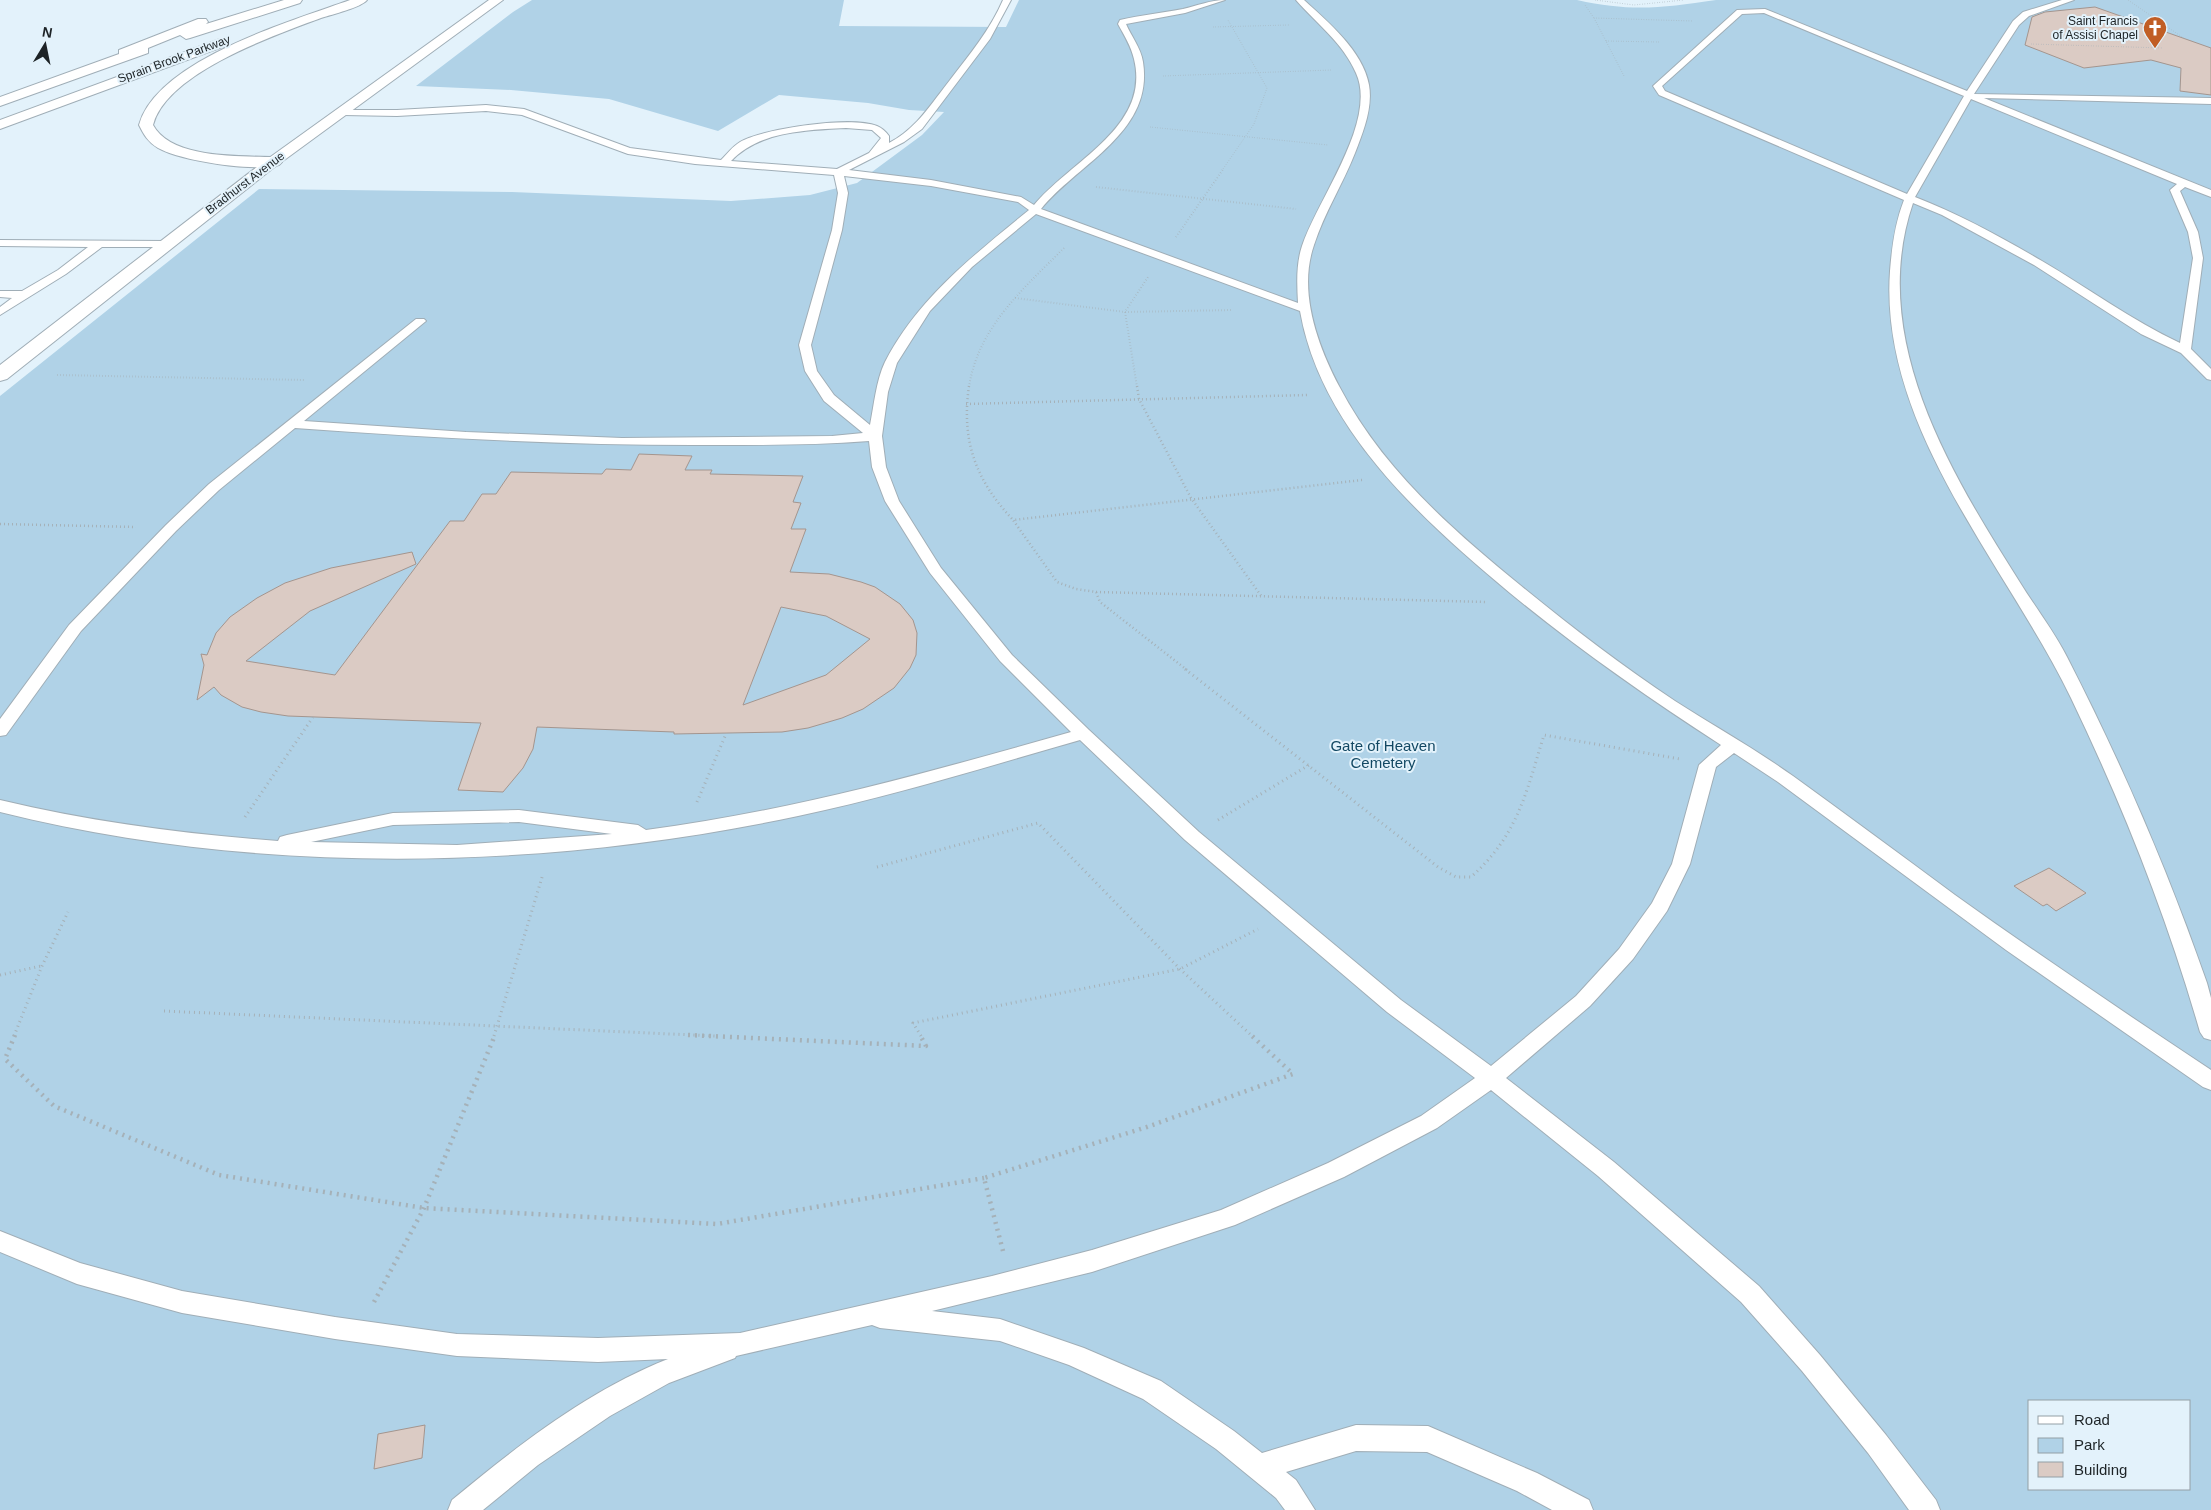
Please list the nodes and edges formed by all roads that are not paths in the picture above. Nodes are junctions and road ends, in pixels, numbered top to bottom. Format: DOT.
graph roads {
  1 [pos="262,0"];
  2 [pos="296,0"];
  3 [pos="349,0"];
  4 [pos="361,0"];
  5 [pos="497,0"];
  6 [pos="1007,0"];
  7 [pos="1300,0"];
  8 [pos="2070,0"];
  9 [pos="1219,1"];
  10 [pos="82,71"];
  11 [pos="1968,95"];
  12 [pos="2211,101"];
  13 [pos="0,102"];
  14 [pos="343,112"];
  15 [pos="0,125"];
  16 [pos="876,153"];
  17 [pos="274,162"];
  18 [pos="723,163"];
  19 [pos="838,172"];
  20 [pos="2183,184"];
  21 [pos="2211,194"];
  22 [pos="1910,198"];
  23 [pos="1035,210"];
  24 [pos="0,243"];
  25 [pos="99,244"];
  26 [pos="166,244"];
  27 [pos="0,294"];
  28 [pos="24,294"];
  29 [pos="1304,309"];
  30 [pos="0,312"];
  31 [pos="420,321"];
  32 [pos="2185,350"];
  33 [pos="0,376"];
  34 [pos="2211,376"];
  35 [pos="292,424"];
  36 [pos="875,436"];
  37 [pos="0,731"];
  38 [pos="1083,734"];
  39 [pos="1732,745"];
  40 [pos="0,806"];
  41 [pos="658,834"];
  42 [pos="265,846"];
  43 [pos="2211,1032"];
  44 [pos="1491,1078"];
  45 [pos="2211,1081"];
  46 [pos="0,1241"];
  47 [pos="866,1315"];
  48 [pos="740,1344"];
  49 [pos="1258,1467"];
  50 [pos="462,1510"];
  51 [pos="1301,1510"];
  52 [pos="1578,1510"];
  53 [pos="1926,1510"];
  1 -- 10 [label="main road"];
  2 -- 10 [label="main road, Sprain Brook Parkway"];
  3 -- 15 [label="main road, Sprain Brook Parkway"];
  4 -- 17 [label="main road"];
  5 -- 14 [label="main road, Bradhurst Avenue"];
  6 -- 16 [label="lane"];
  7 -- 29 [label="lane"];
  8 -- 11 [label="lane"];
  9 -- 23 [label="lane"];
  10 -- 13 [label="main road, Sprain Brook Parkway"];
  11 -- 12 [label="lane"];
  11 -- 20 [label="lane"];
  11 -- 22 [label="lane"];
  11 -- 22 [label="lane"];
  14 -- 17 [label="main road, Bradhurst Avenue"];
  14 -- 18 [label="lane"];
  16 -- 18 [label="lane"];
  16 -- 19 [label="lane"];
  17 -- 26 [label="main road, Bradhurst Avenue"];
  18 -- 19 [label="lane"];
  19 -- 23 [label="lane"];
  19 -- 36 [label="lane"];
  20 -- 21 [label="lane"];
  20 -- 32 [label="lane"];
  22 -- 32 [label="lane"];
  22 -- 43 [label="lane"];
  23 -- 29 [label="lane"];
  23 -- 36 [label="lane"];
  24 -- 25 [label="lane"];
  25 -- 26 [label="lane"];
  25 -- 28 [label="lane"];
  26 -- 33 [label="main road, Bradhurst Avenue"];
  27 -- 28 [label="lane"];
  28 -- 30 [label="lane"];
  29 -- 39 [label="lane"];
  31 -- 35 [label="lane"];
  32 -- 34 [label="lane"];
  35 -- 36 [label="lane"];
  35 -- 37 [label="lane"];
  36 -- 38 [label="lane"];
  38 -- 41 [label="lane"];
  38 -- 44 [label="lane"];
  39 -- 44 [label="lane"];
  39 -- 45 [label="lane"];
  40 -- 42 [label="lane"];
  41 -- 42 [label="lane"];
  41 -- 42 [label="lane"];
  44 -- 47 [label="lane"];
  44 -- 53 [label="lane"];
  46 -- 48 [label="lane"];
  47 -- 48 [label="lane"];
  47 -- 49 [label="lane"];
  48 -- 50 [label="lane"];
  49 -- 51 [label="lane"];
  49 -- 52 [label="lane"];
}
